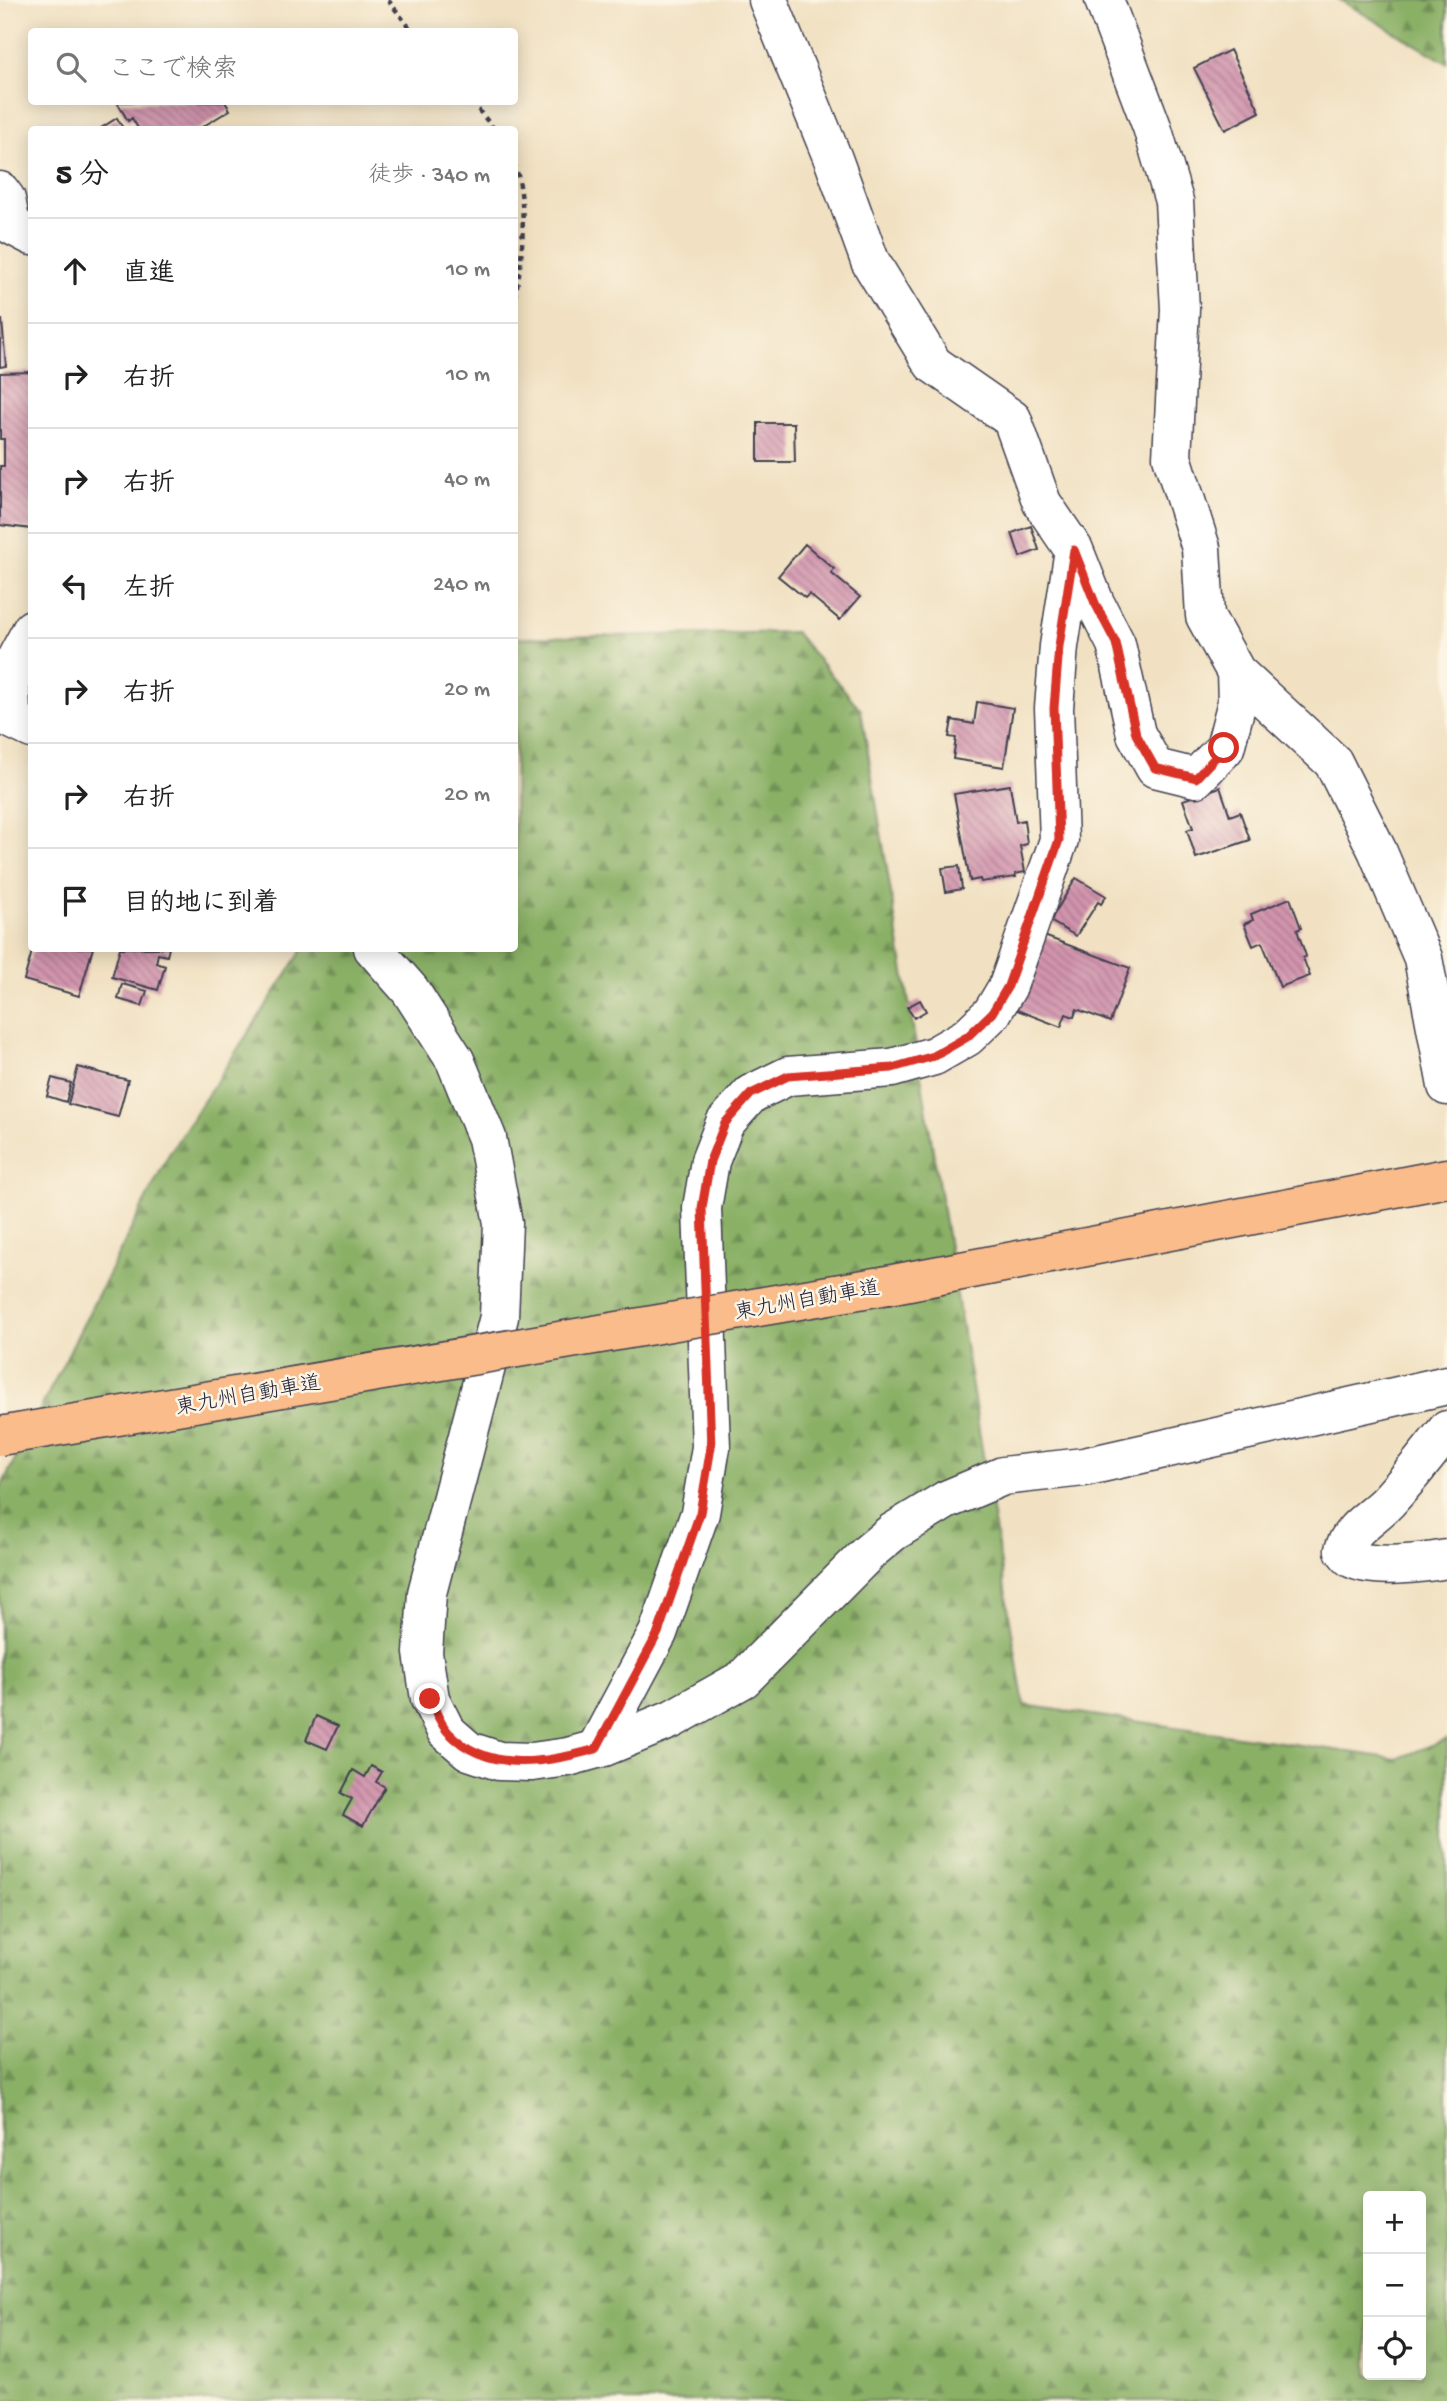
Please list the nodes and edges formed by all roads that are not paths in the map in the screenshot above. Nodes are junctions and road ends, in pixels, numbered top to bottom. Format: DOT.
graph roads {
  1 [pos="768,0"];
  2 [pos="1104,0"];
  3 [pos="0,191"];
  4 [pos="28,234"];
  5 [pos="28,237"];
  6 [pos="0,243"];
  7 [pos="1074,550"];
  8 [pos="28,635"];
  9 [pos="5,669"];
  10 [pos="1236,672"];
  11 [pos="28,727"];
  12 [pos="377,952"];
  13 [pos="1447,1086"];
  14 [pos="1447,1178"];
  15 [pos="1447,1385"];
  16 [pos="1447,1430"];
  17 [pos="0,1436"];
  18 [pos="1447,1559"];
  19 [pos="596,1749"];
  1 -- 7 [label="street"];
  2 -- 10 [label="street"];
  3 -- 4 [label="street"];
  5 -- 6 [label="street"];
  7 -- 10 [label="street"];
  7 -- 19 [label="street"];
  8 -- 9 [label="street"];
  9 -- 11 [label="street"];
  10 -- 13 [label="street"];
  12 -- 19 [label="street"];
  14 -- 17 [label="highway, 東九州自動車道, bridge"];
  15 -- 19 [label="street"];
  16 -- 18 [label="street"];
}
